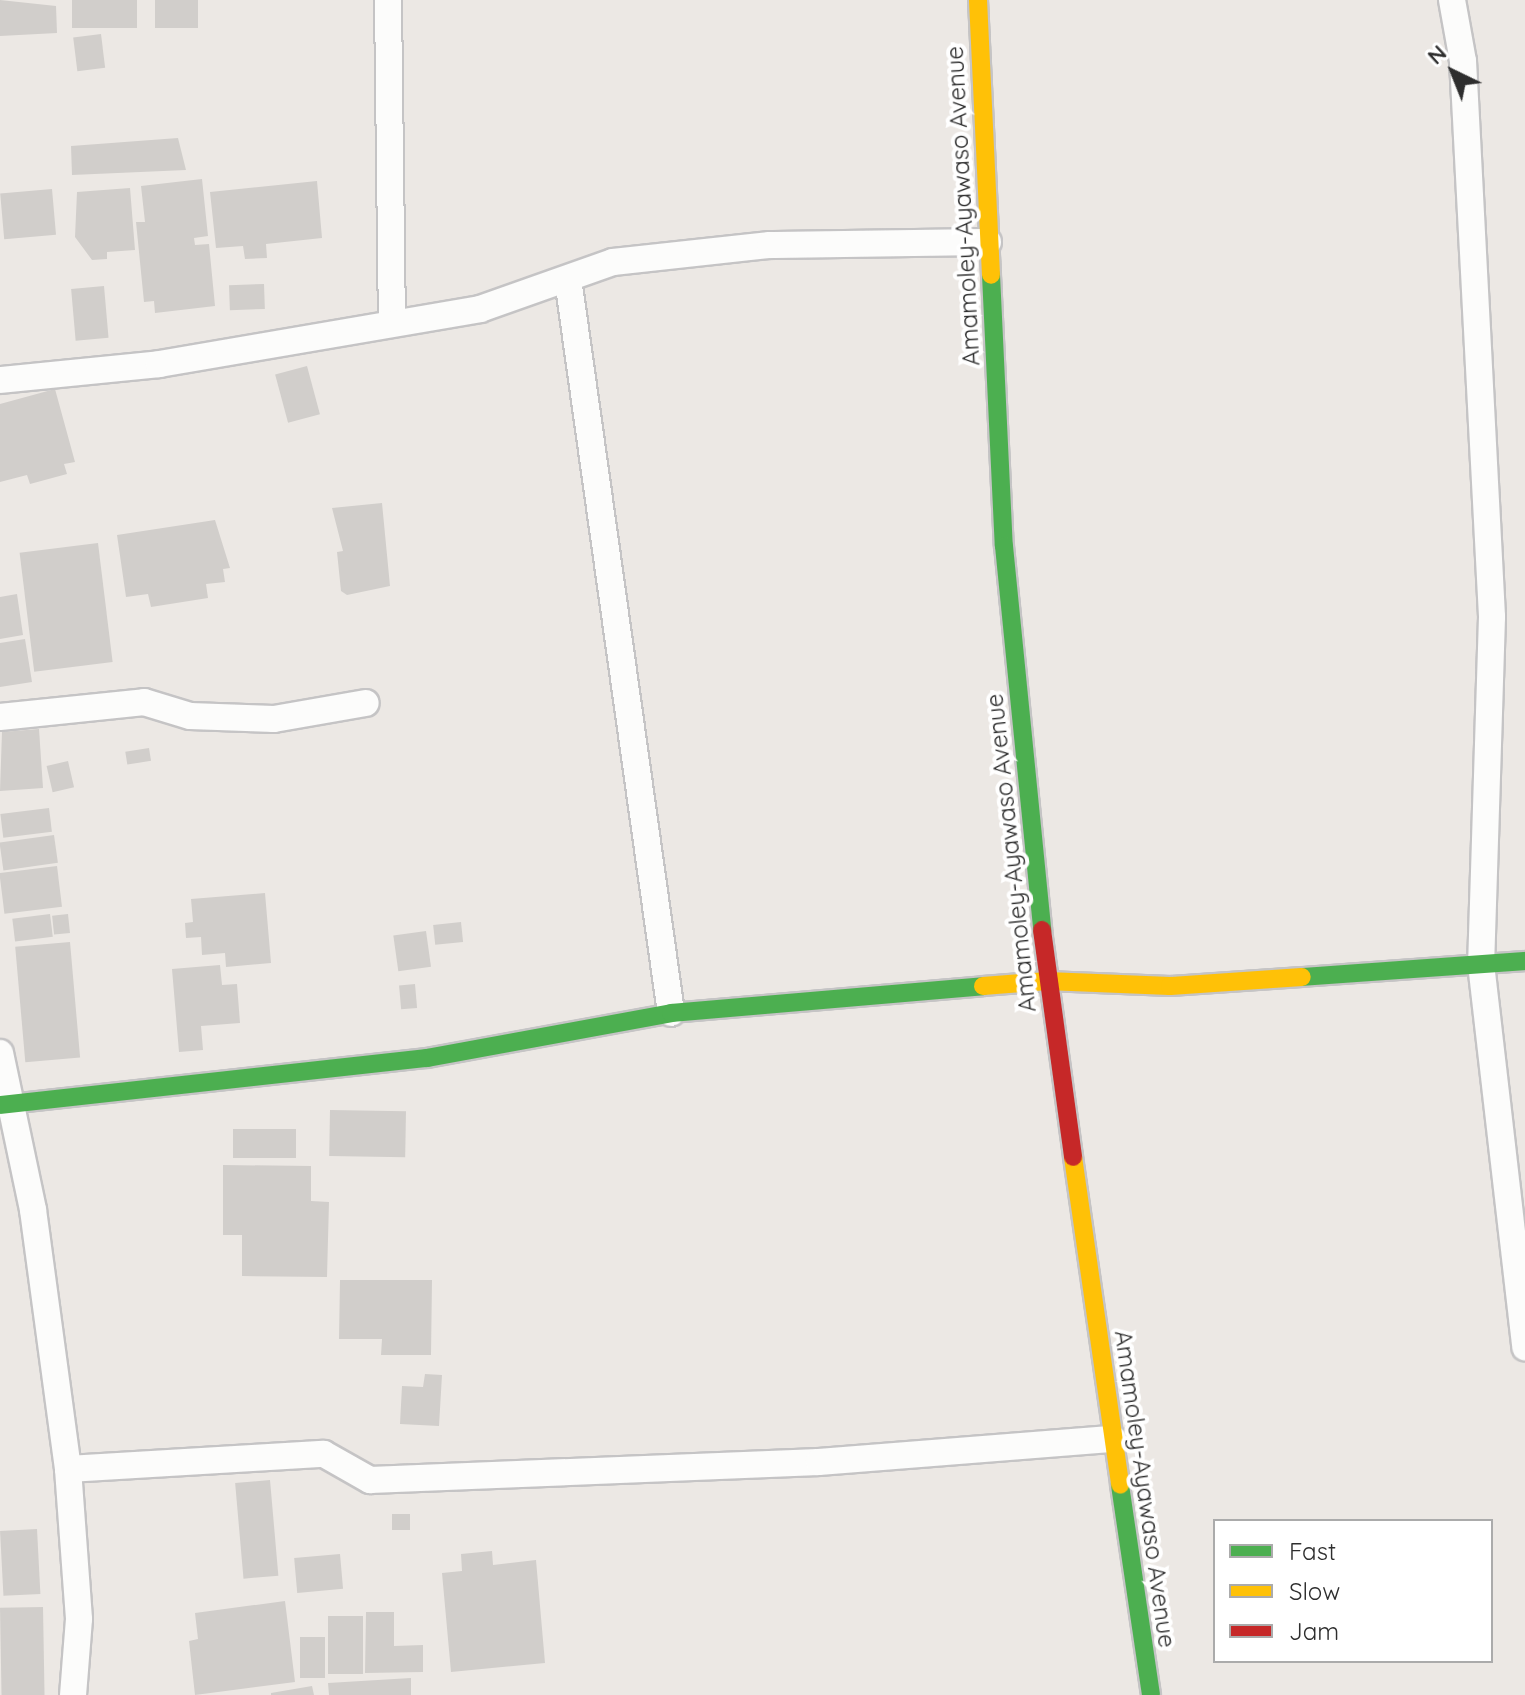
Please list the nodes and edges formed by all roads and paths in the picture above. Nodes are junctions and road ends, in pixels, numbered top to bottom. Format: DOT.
graph roads {
  1 [pos="388,0"];
  2 [pos="978,0"];
  3 [pos="1452,0"];
  4 [pos="988,242"];
  5 [pos="568,279"];
  6 [pos="392,322"];
  7 [pos="0,380"];
  8 [pos="366,703"];
  9 [pos="0,717"];
  10 [pos="1525,961"];
  11 [pos="1481,964"];
  12 [pos="1047,981"];
  13 [pos="671,1013"];
  14 [pos="0,1053"];
  15 [pos="5,1105"];
  16 [pos="1525,1347"];
  17 [pos="1113,1439"];
  18 [pos="68,1469"];
  19 [pos="73,1695"];
  20 [pos="1151,1695"];
  1 -- 6 [label="street"];
  2 -- 4 [label="street, Amamoley-Ayawaso Avenue"];
  3 -- 11 [label="street"];
  4 -- 5 [label="street"];
  4 -- 12 [label="street, Amamoley-Ayawaso Avenue"];
  5 -- 6 [label="street"];
  5 -- 13 [label="street"];
  6 -- 7 [label="street"];
  8 -- 9 [label="street"];
  10 -- 11 [label="street"];
  11 -- 12 [label="street"];
  11 -- 16 [label="street"];
  12 -- 13 [label="street"];
  12 -- 17 [label="street, Amamoley-Ayawaso Avenue"];
  13 -- 15 [label="street"];
  14 -- 15 [label="street"];
  15 -- 18 [label="street"];
  17 -- 18 [label="street"];
  17 -- 20 [label="street, Amamoley-Ayawaso Avenue"];
  18 -- 19 [label="street"];
}
